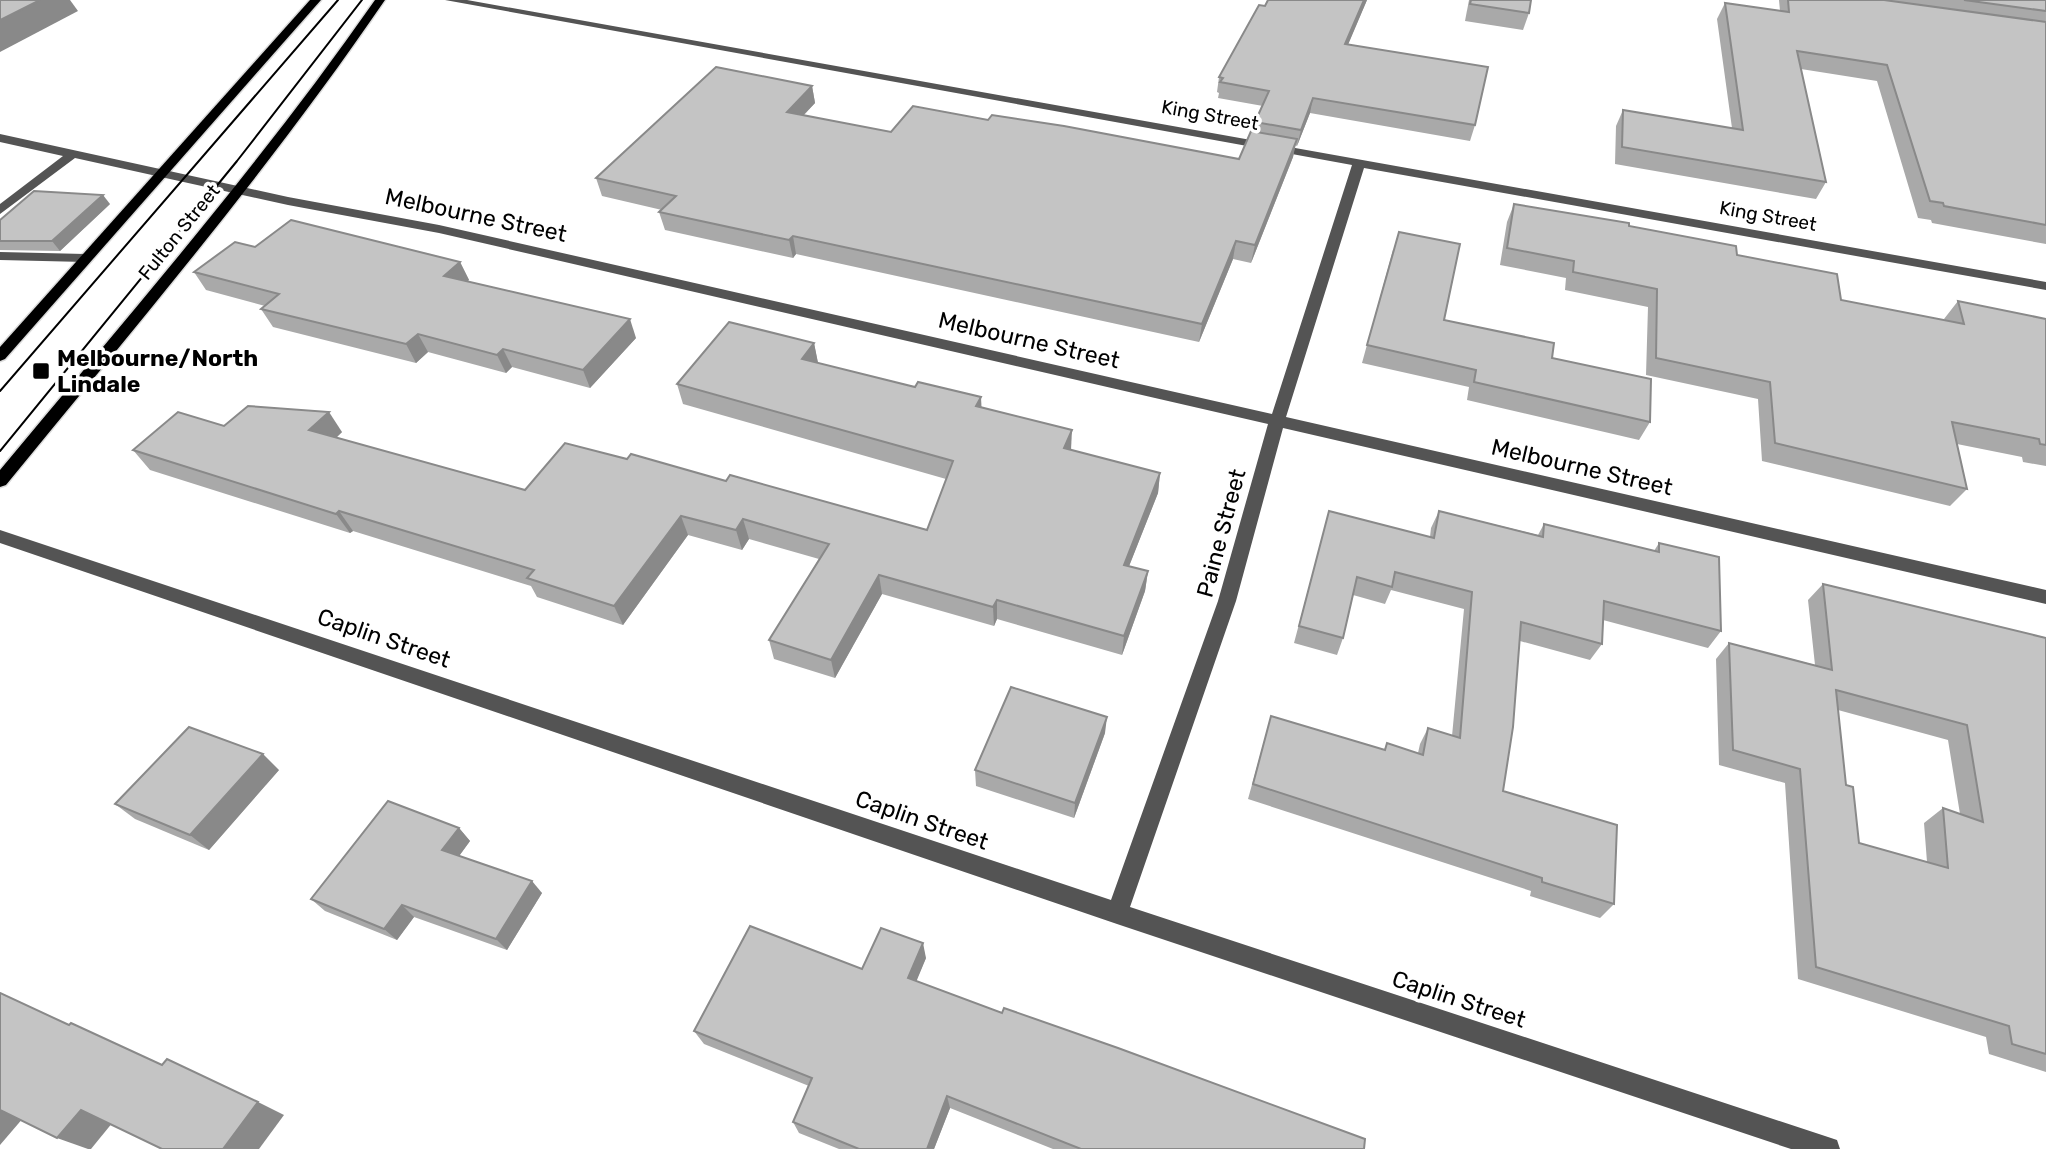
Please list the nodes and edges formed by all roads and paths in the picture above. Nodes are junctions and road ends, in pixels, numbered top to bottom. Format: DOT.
graph roads {
  1 [pos="317,0"];
  2 [pos="380,0"];
  3 [pos="450,0"];
  4 [pos="7,139"];
  5 [pos="0,150"];
  6 [pos="74,154"];
  7 [pos="1360,161"];
  8 [pos="160,174"];
  9 [pos="238,190"];
  10 [pos="0,210"];
  11 [pos="0,256"];
  12 [pos="85,258"];
  13 [pos="2046,286"];
  14 [pos="0,356"];
  15 [pos="1277,420"];
  16 [pos="0,481"];
  17 [pos="0,536"];
  18 [pos="2046,597"];
  19 [pos="1117,913"];
  20 [pos="1828,1149"];
  1 -- 8 [label="main road"];
  2 -- 9 [label="main road, Fulton Street"];
  3 -- 7 [label="street, King Street"];
  4 -- 5 [label="street"];
  4 -- 6 [label="street, Melbourne Street"];
  6 -- 8 [label="street, Melbourne Street"];
  6 -- 10 [label="street"];
  7 -- 13 [label="street, King Street"];
  7 -- 15 [label="street, Paine Street"];
  8 -- 9 [label="street, Melbourne Street"];
  8 -- 12 [label="main road"];
  9 -- 15 [label="street, Melbourne Street"];
  9 -- 16 [label="main road, Fulton Street"];
  11 -- 12 [label="street"];
  12 -- 14 [label="main road"];
  15 -- 18 [label="street, Melbourne Street"];
  15 -- 19 [label="street, Paine Street"];
  17 -- 19 [label="street, Caplin Street"];
  19 -- 20 [label="street, Caplin Street"];
}
